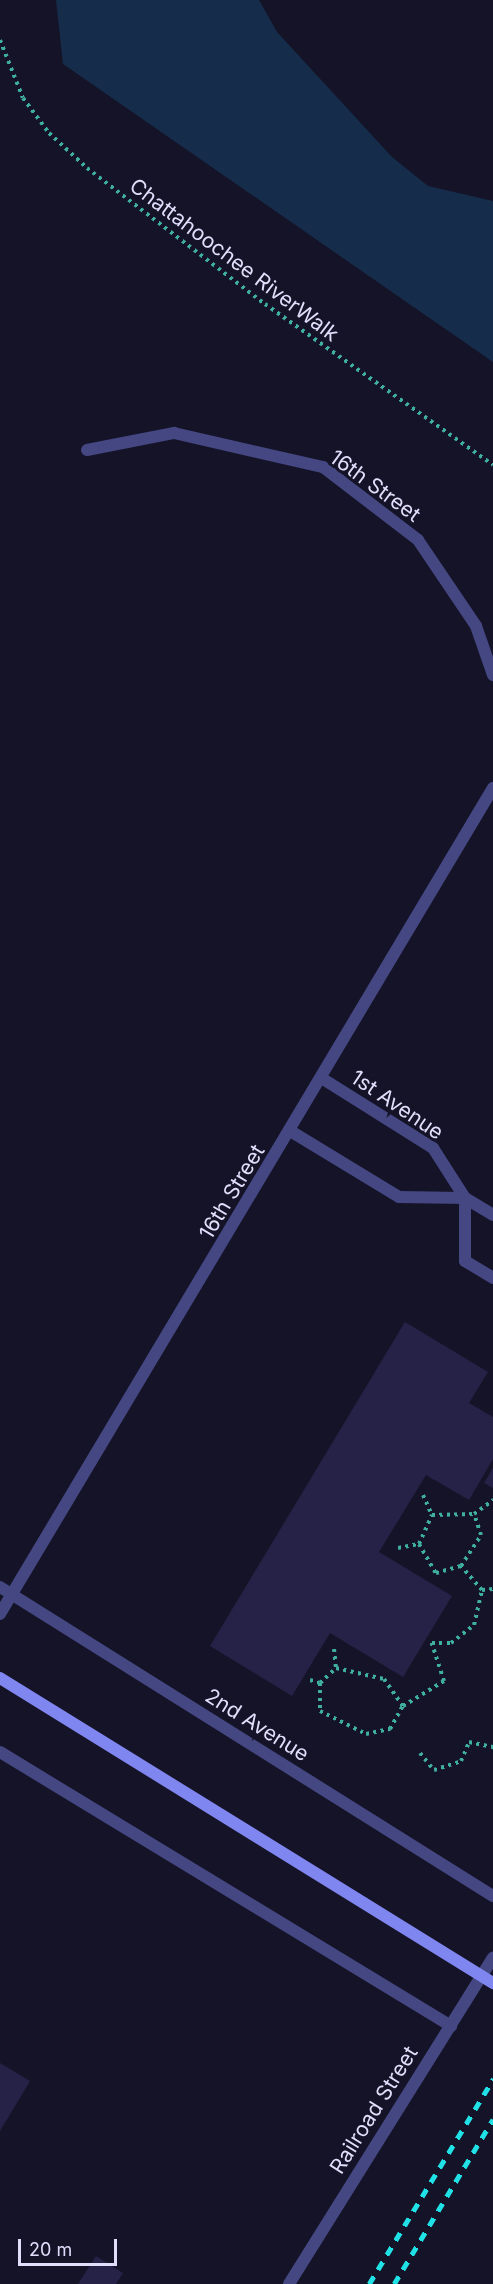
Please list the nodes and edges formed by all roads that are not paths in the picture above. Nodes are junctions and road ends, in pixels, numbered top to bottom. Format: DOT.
graph roads {
  1 [pos="87,450"];
  2 [pos="493,675"];
  3 [pos="493,788"];
  4 [pos="323,1079"];
  5 [pos="292,1132"];
  6 [pos="465,1198"];
  7 [pos="493,1215"];
  8 [pos="493,1278"];
  9 [pos="0,1587"];
  10 [pos="12,1594"];
  11 [pos="0,1614"];
  12 [pos="0,1678"];
  13 [pos="0,1752"];
  14 [pos="493,1896"];
  15 [pos="493,1958"];
  16 [pos="493,1983"];
  17 [pos="451,2026"];
  18 [pos="289,2284"];
  1 -- 2 [label="street, 16th Street"];
  3 -- 4 [label="street, 16th Street"];
  4 -- 5 [label="street, 16th Street"];
  4 -- 6 [label="street, 1st Avenue"];
  5 -- 6 [label="street"];
  5 -- 10 [label="street, 16th Street"];
  6 -- 7 [label="street, 1st Avenue"];
  6 -- 8 [label="street"];
  9 -- 10 [label="street, 2nd Avenue"];
  10 -- 11 [label="street, 16th Street"];
  10 -- 14 [label="street, 2nd Avenue"];
  12 -- 16 [label="main road, bridge"];
  13 -- 17 [label="street"];
  15 -- 17 [label="street, Railroad Street"];
  17 -- 18 [label="street, Railroad Street"];
}
